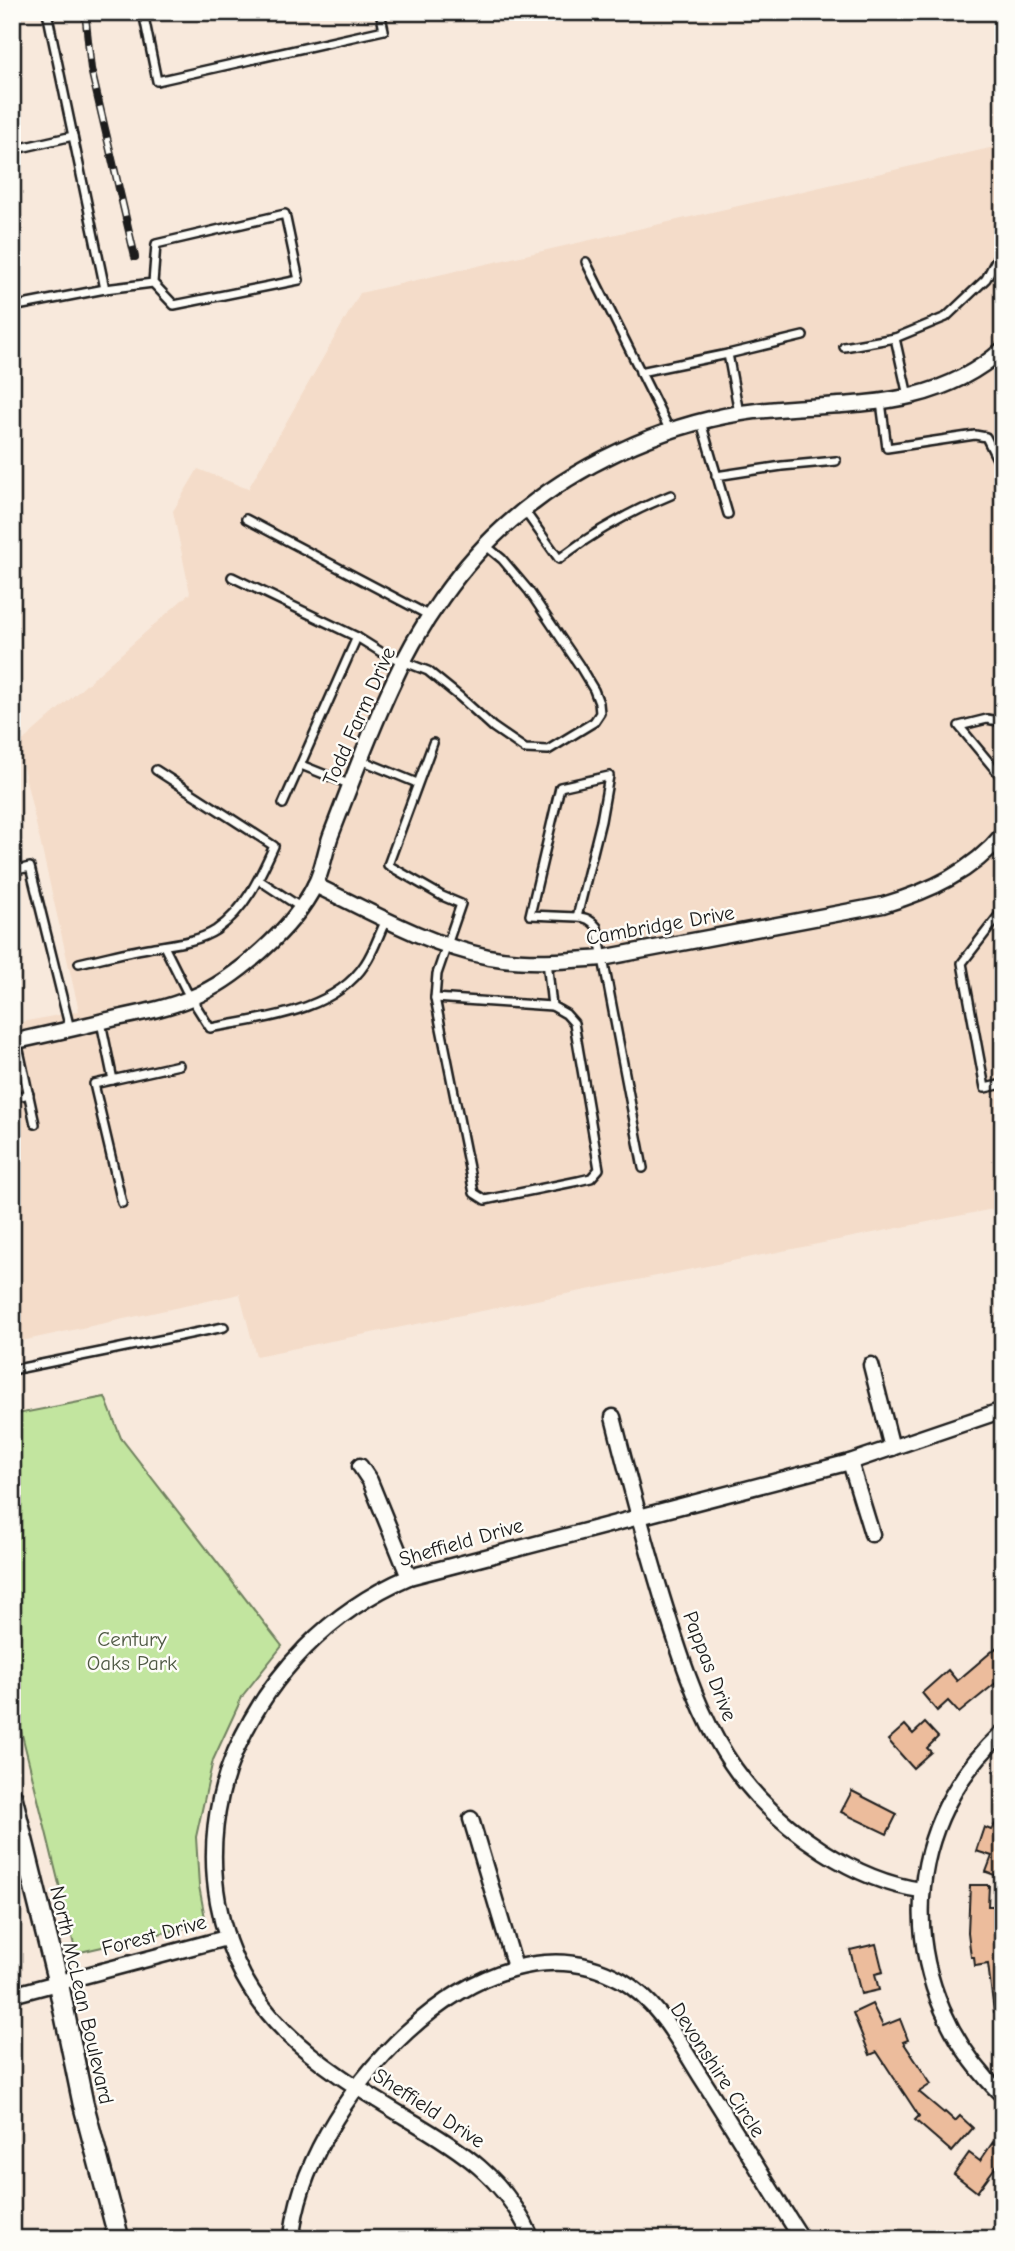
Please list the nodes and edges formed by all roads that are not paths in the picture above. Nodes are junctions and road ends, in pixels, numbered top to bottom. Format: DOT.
graph roads {
  1 [pos="47,12"];
  2 [pos="143,12"];
  3 [pos="380,12"];
  4 [pos="73,136"];
  5 [pos="12,150"];
  6 [pos="1003,247"];
  7 [pos="586,262"];
  8 [pos="153,283"];
  9 [pos="105,289"];
  10 [pos="12,307"];
  11 [pos="803,336"];
  12 [pos="895,338"];
  13 [pos="844,347"];
  14 [pos="728,354"];
  15 [pos="1000,356"];
  16 [pos="640,372"];
  17 [pos="909,398"];
  18 [pos="881,402"];
  19 [pos="740,414"];
  20 [pos="700,422"];
  21 [pos="671,432"];
  22 [pos="836,461"];
  23 [pos="716,476"];
  24 [pos="671,495"];
  25 [pos="1003,495"];
  26 [pos="524,510"];
  27 [pos="728,514"];
  28 [pos="246,519"];
  29 [pos="485,545"];
  30 [pos="232,577"];
  31 [pos="430,616"];
  32 [pos="357,637"];
  33 [pos="404,662"];
  34 [pos="1003,722"];
  35 [pos="433,743"];
  36 [pos="361,760"];
  37 [pos="301,765"];
  38 [pos="156,770"];
  39 [pos="1003,779"];
  40 [pos="416,783"];
  41 [pos="351,785"];
  42 [pos="283,804"];
  43 [pos="1003,834"];
  44 [pos="998,852"];
  45 [pos="12,871"];
  46 [pos="259,880"];
  47 [pos="315,885"];
  48 [pos="300,907"];
  49 [pos="1003,910"];
  50 [pos="576,917"];
  51 [pos="386,920"];
  52 [pos="164,946"];
  53 [pos="448,946"];
  54 [pos="602,958"];
  55 [pos="547,961"];
  56 [pos="79,963"];
  57 [pos="191,998"];
  58 [pos="435,999"];
  59 [pos="552,1006"];
  60 [pos="101,1022"];
  61 [pos="70,1029"];
  62 [pos="15,1042"];
  63 [pos="179,1065"];
  64 [pos="113,1080"];
  65 [pos="1003,1084"];
  66 [pos="29,1094"];
  67 [pos="12,1098"];
  68 [pos="35,1124"];
  69 [pos="643,1168"];
  70 [pos="122,1203"];
  71 [pos="224,1327"];
  72 [pos="871,1366"];
  73 [pos="12,1370"];
  74 [pos="1003,1410"];
  75 [pos="613,1417"];
  76 [pos="892,1448"];
  77 [pos="850,1462"];
  78 [pos="360,1466"];
  79 [pos="639,1516"];
  80 [pos="872,1534"];
  81 [pos="409,1577"];
  82 [pos="1003,1732"];
  83 [pos="12,1797"];
  84 [pos="471,1819"];
  85 [pos="921,1890"];
  86 [pos="226,1938"];
  87 [pos="515,1967"];
  88 [pos="58,1982"];
  89 [pos="12,1995"];
  90 [pos="359,2088"];
  91 [pos="1003,2096"];
  92 [pos="119,2239"];
  93 [pos="292,2239"];
  94 [pos="532,2239"];
  95 [pos="802,2239"];
  1 -- 4 [label="lane"];
  2 -- 3 [label="lane"];
  4 -- 5 [label="lane"];
  4 -- 9 [label="lane"];
  6 -- 12 [label="lane"];
  7 -- 16 [label="lane"];
  8 -- 8 [label="lane"];
  8 -- 9 [label="lane"];
  9 -- 10 [label="lane"];
  11 -- 14 [label="lane"];
  12 -- 13 [label="lane"];
  12 -- 17 [label="lane"];
  14 -- 16 [label="lane"];
  14 -- 19 [label="lane"];
  15 -- 17 [label="street, Todd Farm Drive"];
  16 -- 21 [label="lane"];
  17 -- 18 [label="street, Todd Farm Drive"];
  18 -- 19 [label="street, Todd Farm Drive"];
  18 -- 25 [label="lane"];
  19 -- 20 [label="street, Todd Farm Drive"];
  20 -- 21 [label="street, Todd Farm Drive"];
  20 -- 23 [label="lane"];
  21 -- 26 [label="street, Todd Farm Drive"];
  22 -- 23 [label="lane"];
  23 -- 27 [label="lane"];
  24 -- 26 [label="lane"];
  26 -- 29 [label="street, Todd Farm Drive"];
  28 -- 31 [label="lane"];
  29 -- 31 [label="street, Todd Farm Drive"];
  29 -- 33 [label="lane"];
  30 -- 32 [label="lane"];
  31 -- 33 [label="street, Todd Farm Drive"];
  32 -- 33 [label="lane"];
  32 -- 37 [label="lane"];
  33 -- 36 [label="street, Todd Farm Drive"];
  34 -- 39 [label="lane"];
  35 -- 40 [label="lane"];
  36 -- 40 [label="lane"];
  36 -- 41 [label="street, Todd Farm Drive"];
  37 -- 41 [label="lane"];
  37 -- 42 [label="lane"];
  38 -- 46 [label="lane"];
  40 -- 53 [label="lane"];
  41 -- 47 [label="street, Todd Farm Drive"];
  43 -- 44 [label="street, Cambridge Drive"];
  44 -- 54 [label="street, Cambridge Drive"];
  45 -- 61 [label="lane"];
  46 -- 48 [label="lane"];
  46 -- 52 [label="lane"];
  47 -- 48 [label="street, Todd Farm Drive"];
  47 -- 51 [label="street, Cambridge Drive"];
  48 -- 57 [label="street, Todd Farm Drive"];
  49 -- 65 [label="lane"];
  50 -- 50 [label="lane"];
  50 -- 54 [label="lane"];
  51 -- 53 [label="street, Cambridge Drive"];
  51 -- 57 [label="lane"];
  52 -- 56 [label="lane"];
  52 -- 57 [label="lane"];
  53 -- 55 [label="street, Cambridge Drive"];
  53 -- 58 [label="lane"];
  54 -- 55 [label="street, Cambridge Drive"];
  54 -- 69 [label="lane"];
  55 -- 59 [label="lane"];
  57 -- 60 [label="street, Todd Farm Drive"];
  58 -- 59 [label="lane"];
  58 -- 59 [label="lane"];
  60 -- 61 [label="street, Todd Farm Drive"];
  60 -- 64 [label="lane"];
  61 -- 62 [label="street, Todd Farm Drive"];
  62 -- 66 [label="lane"];
  63 -- 64 [label="lane"];
  64 -- 70 [label="lane"];
  66 -- 67 [label="lane"];
  66 -- 68 [label="lane"];
  71 -- 73 [label="lane"];
  72 -- 76 [label="street"];
  74 -- 76 [label="street, Sheffield Drive"];
  75 -- 79 [label="street, Pappas Drive"];
  76 -- 77 [label="street, Sheffield Drive"];
  77 -- 79 [label="street, Sheffield Drive"];
  77 -- 80 [label="street"];
  78 -- 81 [label="street"];
  79 -- 81 [label="street, Sheffield Drive"];
  79 -- 85 [label="street, Pappas Drive"];
  81 -- 86 [label="street, Sheffield Drive"];
  82 -- 85 [label="street"];
  83 -- 88 [label="main road, North McLean Boulevard"];
  84 -- 87 [label="street"];
  85 -- 91 [label="street"];
  86 -- 88 [label="street, Forest Drive"];
  86 -- 90 [label="street, Sheffield Drive"];
  87 -- 90 [label="street, Devonshire Circle"];
  87 -- 95 [label="street, Devonshire Circle"];
  88 -- 89 [label="street, Forest Drive"];
  88 -- 92 [label="main road, North McLean Boulevard"];
  90 -- 93 [label="street, Devonshire Circle"];
  90 -- 94 [label="street, Sheffield Drive"];
}
